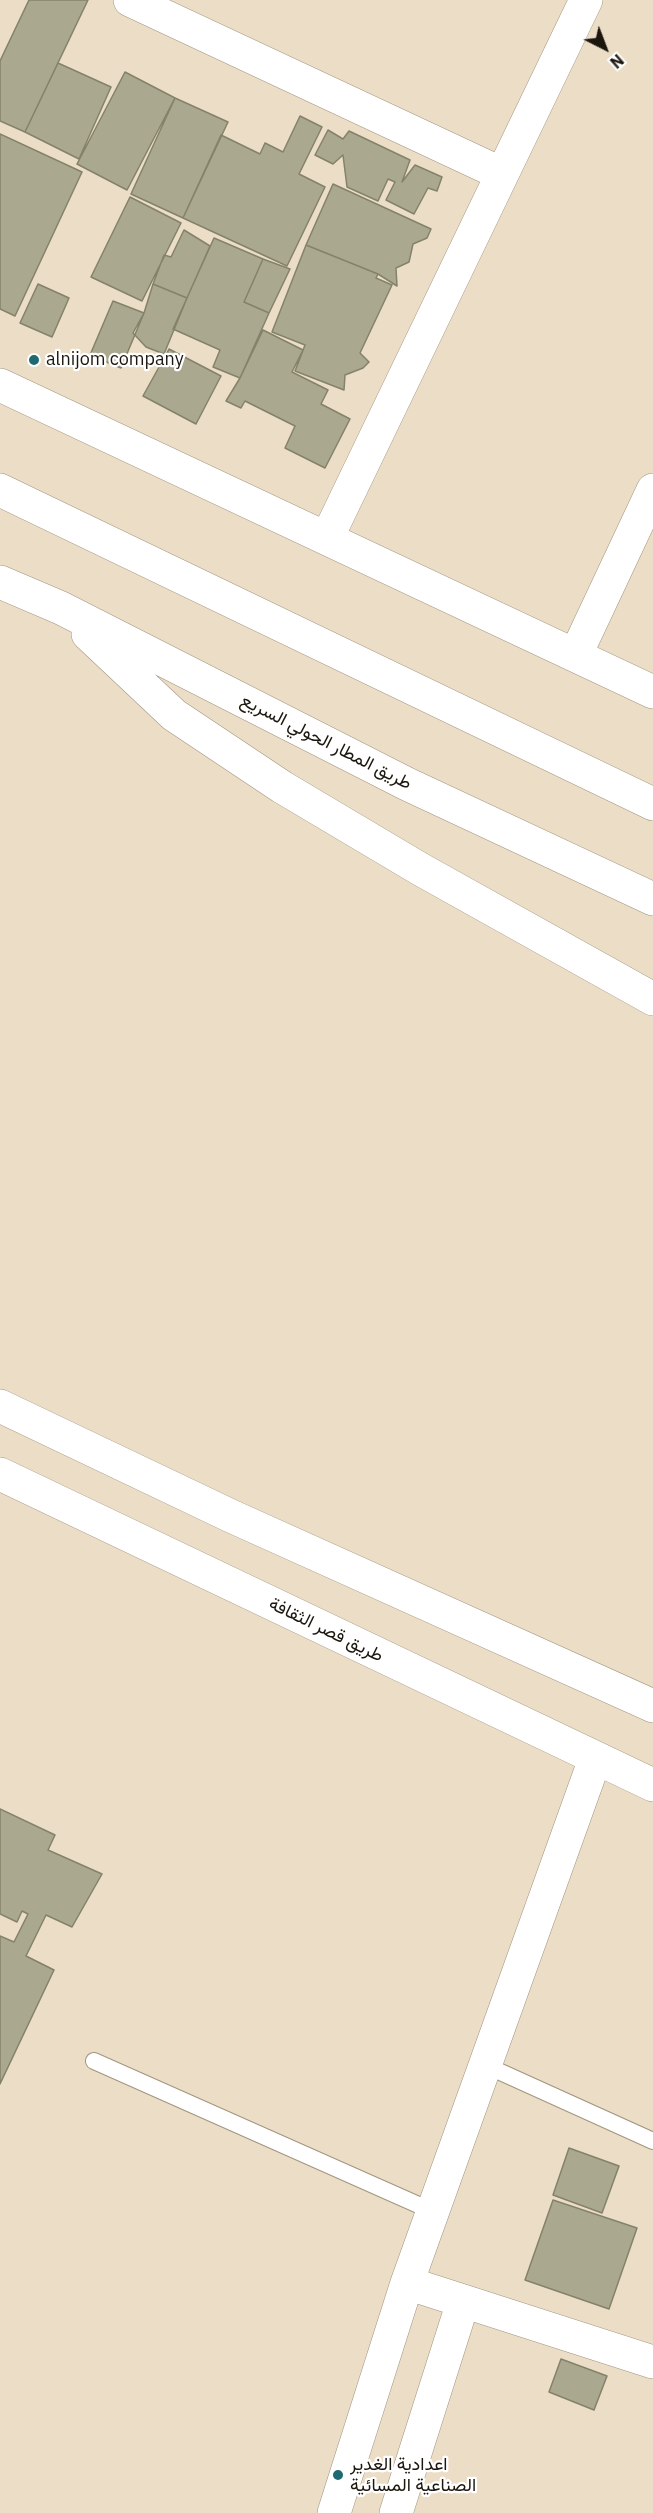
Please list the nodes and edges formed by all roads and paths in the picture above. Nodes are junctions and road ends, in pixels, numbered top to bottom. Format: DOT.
graph roads {
  1 [pos="130,0"];
  2 [pos="586,0"];
  3 [pos="502,174"];
  4 [pos="0,385"];
  5 [pos="0,490"];
  6 [pos="653,490"];
  7 [pos="327,538"];
  8 [pos="0,582"];
  9 [pos="61,608"];
  10 [pos="576,654"];
  11 [pos="653,692"];
  12 [pos="653,804"];
  13 [pos="653,899"];
  14 [pos="653,999"];
  15 [pos="0,1406"];
  16 [pos="0,1473"];
  17 [pos="653,1706"];
  18 [pos="595,1759"];
  19 [pos="653,1785"];
  20 [pos="94,2061"];
  21 [pos="485,2065"];
  22 [pos="653,2141"];
  23 [pos="432,2211"];
  24 [pos="407,2283"];
  25 [pos="463,2302"];
  26 [pos="653,2362"];
  27 [pos="334,2513"];
  28 [pos="396,2513"];
  1 -- 3 [label="main road"];
  2 -- 3 [label="main road"];
  3 -- 7 [label="main road"];
  4 -- 7 [label="main road"];
  5 -- 12 [label="main road"];
  6 -- 10 [label="main road"];
  7 -- 10 [label="main road"];
  8 -- 9 [label="main road, طريق المطار الحولي السريع"];
  9 -- 13 [label="main road, طريق المطار الحولي السريع"];
  9 -- 14 [label="main road"];
  10 -- 11 [label="main road"];
  15 -- 17 [label="main road"];
  16 -- 18 [label="main road, طريق قصر الثقافة"];
  18 -- 19 [label="main road, طريق قصر الثقافة"];
  18 -- 21 [label="main road"];
  20 -- 23 [label="lane"];
  21 -- 22 [label="lane"];
  21 -- 23 [label="main road"];
  23 -- 24 [label="main road"];
  24 -- 25 [label="main road"];
  24 -- 27 [label="main road"];
  25 -- 26 [label="main road"];
  25 -- 28 [label="main road"];
}
